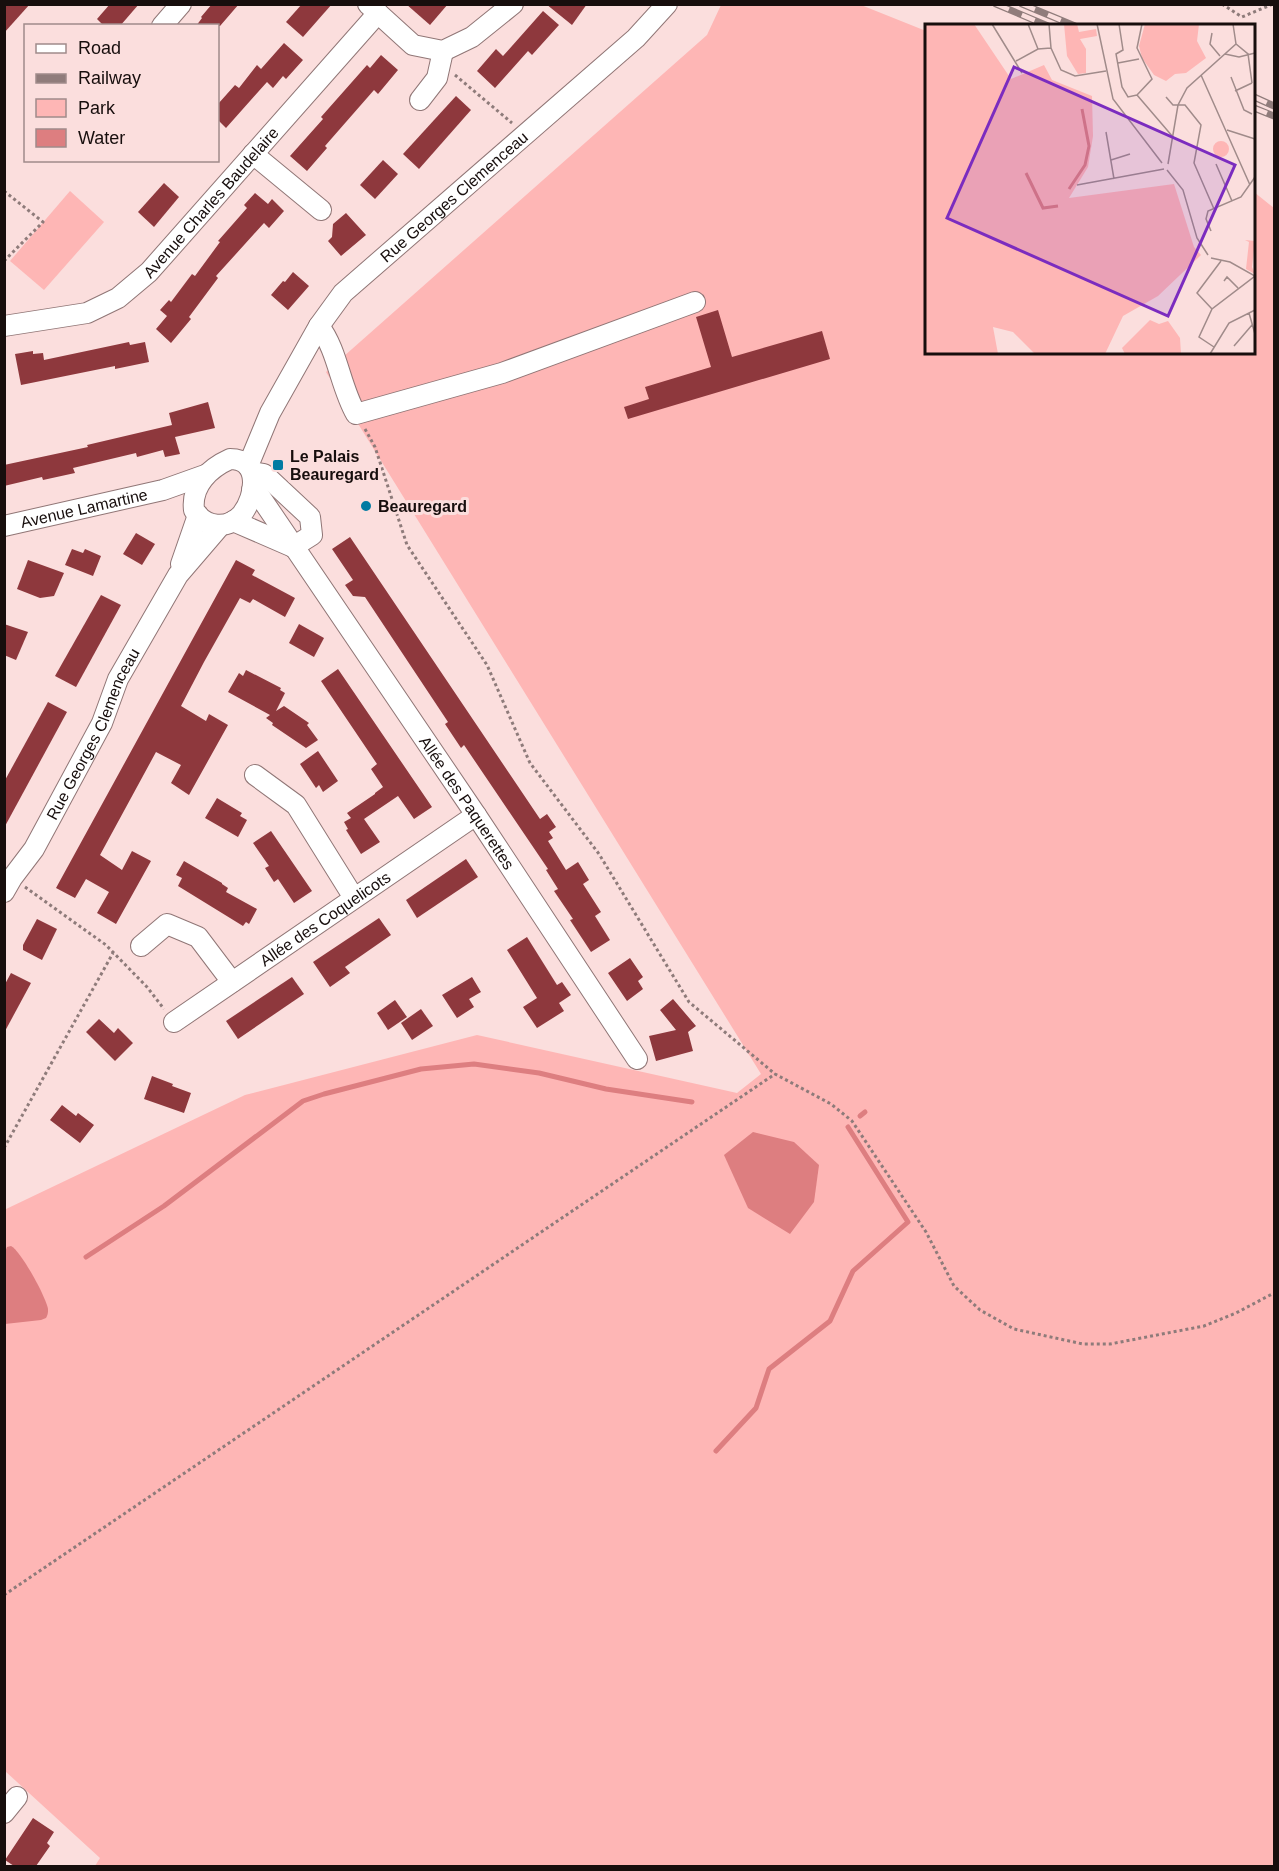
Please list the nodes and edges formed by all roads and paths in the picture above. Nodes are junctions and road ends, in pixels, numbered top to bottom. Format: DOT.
graph roads {
  1 [pos="180,4"];
  2 [pos="513,4"];
  3 [pos="667,4"];
  4 [pos="1222,4"];
  5 [pos="1273,4"];
  6 [pos="373,9"];
  7 [pos="164,24"];
  8 [pos="442,57"];
  9 [pos="420,100"];
  10 [pos="524,134"];
  11 [pos="254,154"];
  12 [pos="4,191"];
  13 [pos="321,210"];
  14 [pos="4,261"];
  15 [pos="695,302"];
  16 [pos="4,326"];
  17 [pos="319,326"];
  18 [pos="356,414"];
  19 [pos="247,472"];
  20 [pos="205,475"];
  21 [pos="163,490"];
  22 [pos="196,510"];
  23 [pos="226,524"];
  24 [pos="4,526"];
  25 [pos="293,547"];
  26 [pos="178,575"];
  27 [pos="255,775"];
  28 [pos="476,815"];
  29 [pos="8,885"];
  30 [pos="354,898"];
  31 [pos="141,946"];
  32 [pos="114,953"];
  33 [pos="232,982"];
  34 [pos="174,1022"];
  35 [pos="637,1059"];
  36 [pos="775,1074"];
  37 [pos="4,1148"];
  38 [pos="1275,1293"];
  39 [pos="4,1595"];
  40 [pos="17,1797"];
  41 [pos="4,1813"];
  1 -- 7 [label="street"];
  2 -- 8 [label="street"];
  3 -- 10 [label="street, Rue Georges Clemenceau"];
  4 -- 5 [label="path"];
  6 -- 8 [label="street"];
  6 -- 11 [label="street, Avenue Charles Baudelaire"];
  8 -- 9 [label="street"];
  8 -- 10 [label="path"];
  10 -- 17 [label="street, Rue Georges Clemenceau"];
  11 -- 13 [label="street"];
  11 -- 16 [label="street, Avenue Charles Baudelaire"];
  12 -- 14 [label="path"];
  15 -- 18 [label="street"];
  17 -- 18 [label="street"];
  17 -- 19 [label="street, Rue Georges Clemenceau"];
  18 -- 36 [label="path"];
  19 -- 20 [label="street"];
  19 -- 23 [label="street, Rue Georges Clemenceau"];
  19 -- 25 [label="street, Allée des Paquerettes"];
  19 -- 25 [label="street"];
  20 -- 21 [label="street, Avenue Lamartine"];
  20 -- 22 [label="street, Rue Georges Clemenceau"];
  21 -- 22 [label="street, Avenue Lamartine"];
  21 -- 24 [label="street, Avenue Lamartine"];
  22 -- 23 [label="street"];
  22 -- 26 [label="street, Rue Georges Clemenceau"];
  23 -- 25 [label="street"];
  23 -- 26 [label="street, Rue Georges Clemenceau"];
  25 -- 28 [label="street, Allée des Paquerettes"];
  26 -- 29 [label="street, Rue Georges Clemenceau"];
  27 -- 30 [label="street"];
  28 -- 30 [label="street, Allée des Coquelicots"];
  28 -- 35 [label="street, Allée des Paquerettes"];
  29 -- 32 [label="path"];
  30 -- 33 [label="street, Allée des Coquelicots"];
  31 -- 33 [label="street"];
  32 -- 34 [label="path"];
  32 -- 37 [label="path"];
  33 -- 34 [label="street, Allée des Coquelicots"];
  36 -- 38 [label="path"];
  36 -- 39 [label="path"];
  40 -- 41 [label="street"];
}
